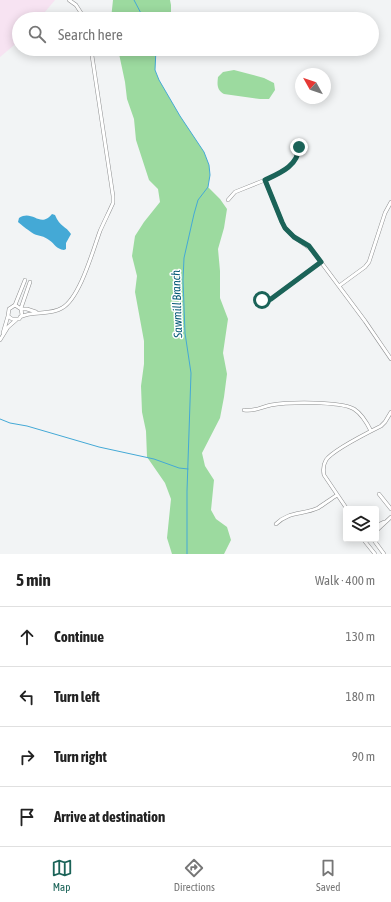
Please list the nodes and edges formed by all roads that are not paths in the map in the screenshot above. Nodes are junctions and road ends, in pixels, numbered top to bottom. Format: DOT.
graph roads {
  1 [pos="69,0"];
  2 [pos="80,12"];
  3 [pos="92,56"];
  4 [pos="299,147"];
  5 [pos="265,180"];
  6 [pos="228,200"];
  7 [pos="391,202"];
  8 [pos="321,262"];
  9 [pos="26,280"];
  10 [pos="30,282"];
  11 [pos="339,286"];
  12 [pos="262,300"];
  13 [pos="15,305"];
  14 [pos="21,309"];
  15 [pos="40,313"];
  16 [pos="8,316"];
  17 [pos="19,318"];
  18 [pos="1,339"];
  19 [pos="391,359"];
  20 [pos="244,410"];
  21 [pos="391,412"];
  22 [pos="371,431"];
  23 [pos="379,494"];
  24 [pos="337,495"];
  25 [pos="346,506"];
  26 [pos="391,509"];
  27 [pos="391,517"];
  28 [pos="384,522"];
  29 [pos="276,524"];
  30 [pos="379,524"];
  31 [pos="379,528"];
  32 [pos="367,542"];
  33 [pos="375,542"];
  34 [pos="375,554"];
  35 [pos="384,554"];
  1 -- 2 [label="street"];
  3 -- 15 [label="street"];
  4 -- 5 [label="street"];
  5 -- 6 [label="street"];
  5 -- 8 [label="street"];
  7 -- 11 [label="street"];
  8 -- 11 [label="street"];
  8 -- 12 [label="street"];
  9 -- 13 [label="street"];
  10 -- 14 [label="street"];
  11 -- 19 [label="street"];
  13 -- 14 [label="street"];
  13 -- 16 [label="street"];
  14 -- 15 [label="street"];
  14 -- 17 [label="street"];
  15 -- 17 [label="street"];
  16 -- 17 [label="street"];
  16 -- 18 [label="street"];
  17 -- 18 [label="street"];
  20 -- 22 [label="street"];
  21 -- 22 [label="street"];
  22 -- 24 [label="street"];
  23 -- 26 [label="street"];
  24 -- 25 [label="street"];
  24 -- 29 [label="street"];
  27 -- 28 [label="street"];
  28 -- 30 [label="street"];
  28 -- 31 [label="street"];
  32 -- 34 [label="street"];
  33 -- 35 [label="street"];
}
